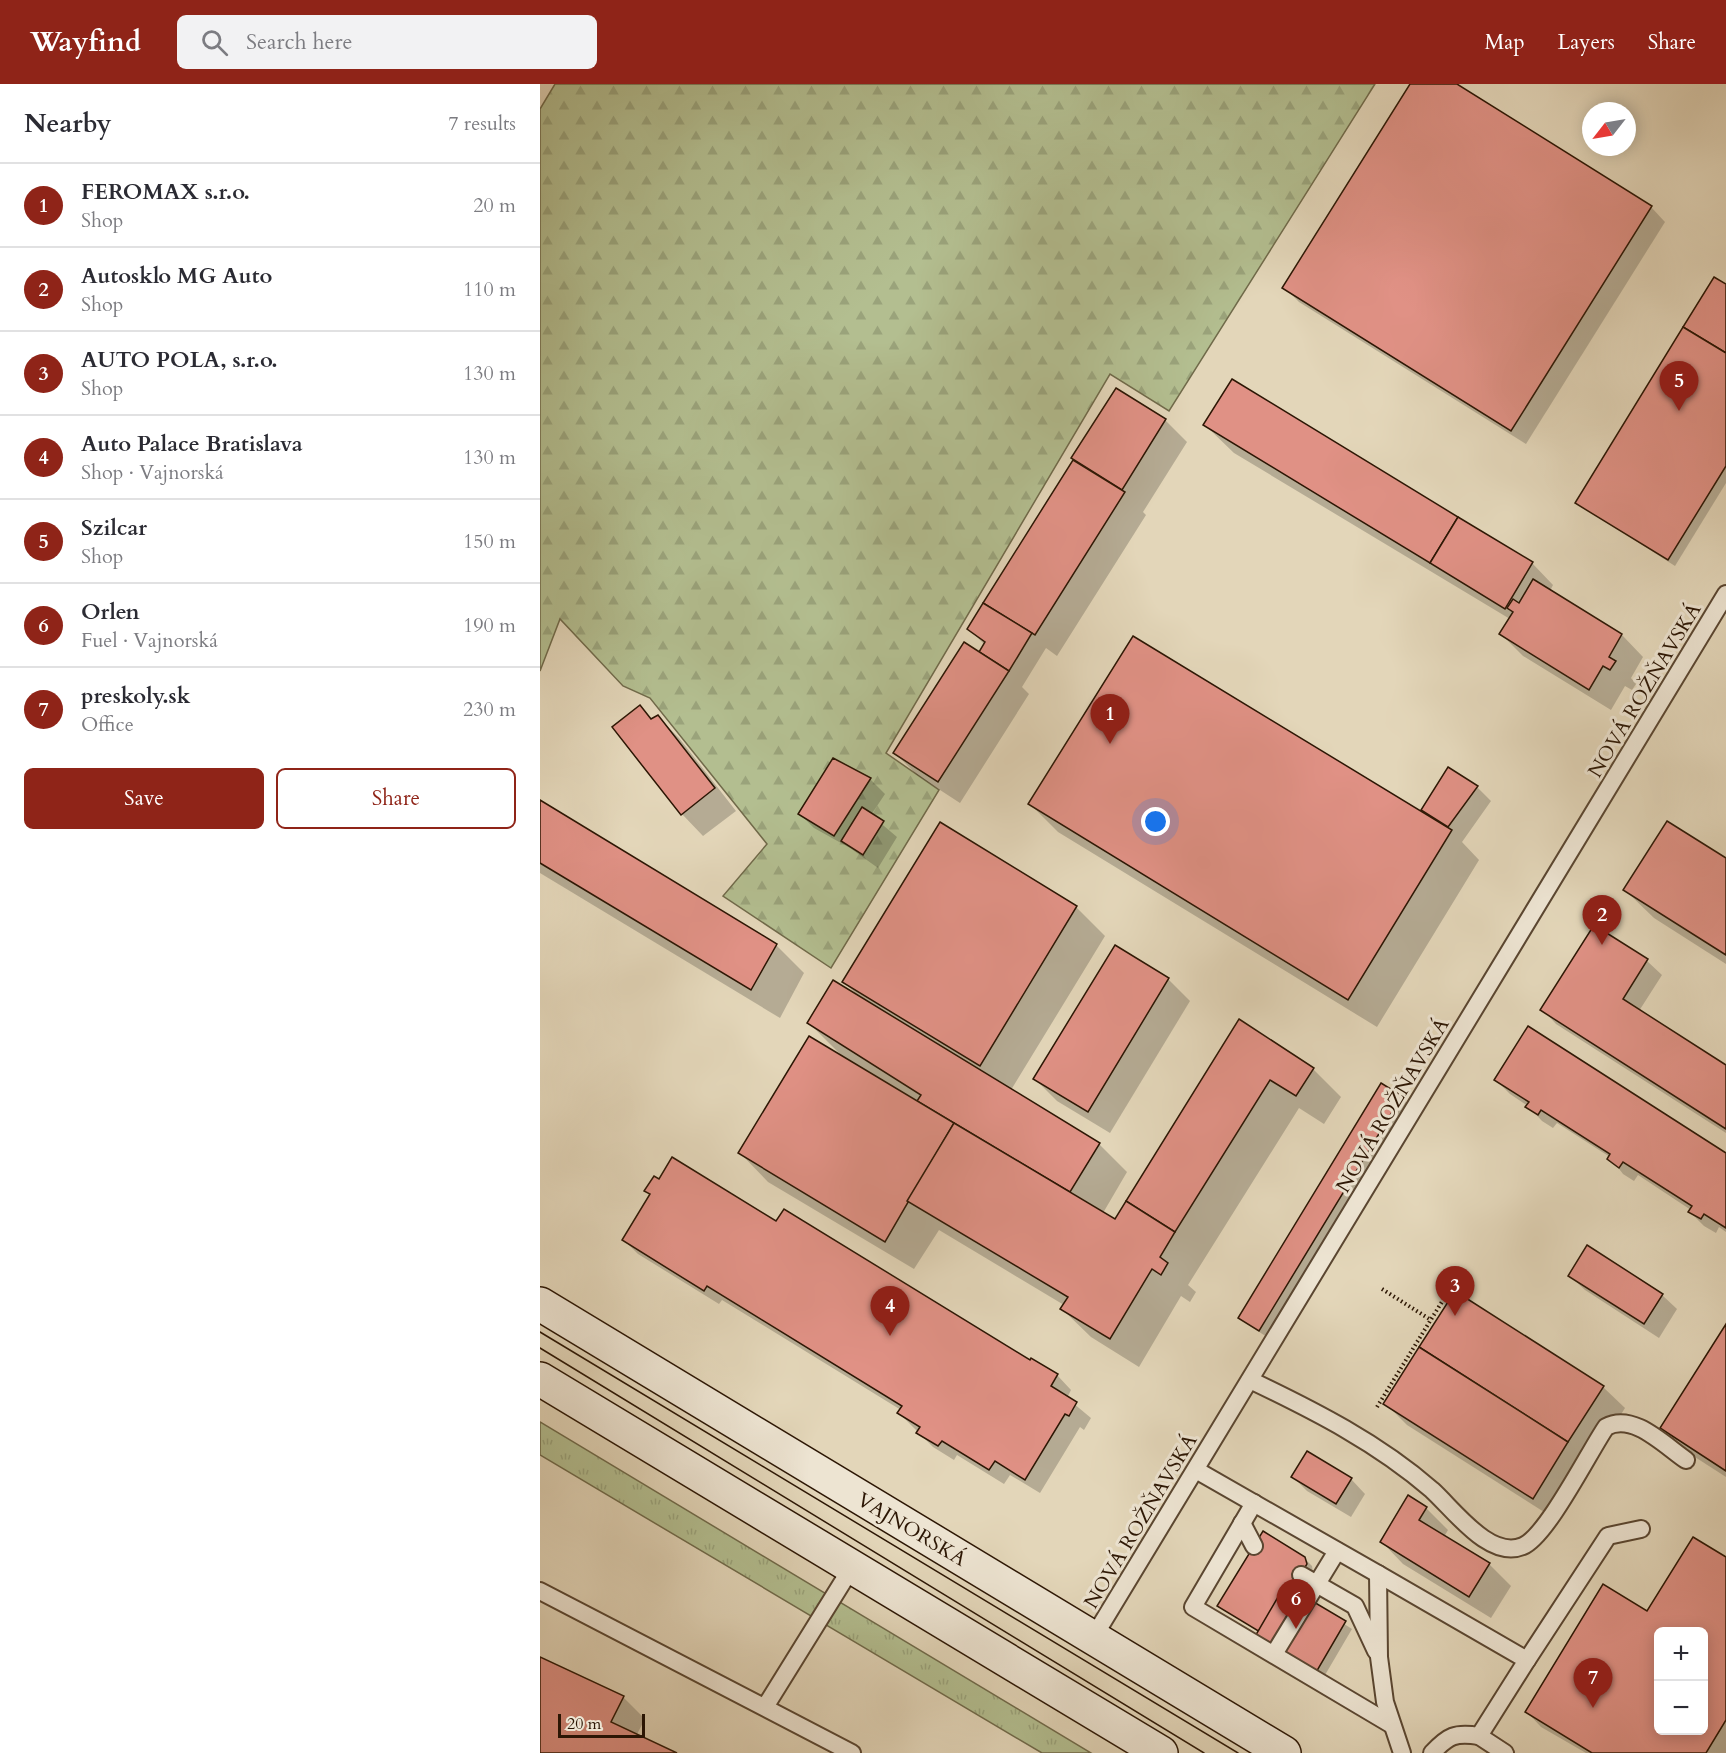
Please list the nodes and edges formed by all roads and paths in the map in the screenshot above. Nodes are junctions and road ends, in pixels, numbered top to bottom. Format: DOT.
graph roads {
  1 [pos="1726,594"];
  2 [pos="1382,1289"];
  3 [pos="1448,1292"];
  4 [pos="540,1304"];
  5 [pos="1431,1320"];
  6 [pos="540,1379"];
  7 [pos="1250,1380"];
  8 [pos="1377,1407"];
  9 [pos="1686,1460"];
  10 [pos="1196,1470"];
  11 [pos="1254,1503"];
  12 [pos="1242,1523"];
  13 [pos="1641,1530"];
  14 [pos="1254,1546"];
  15 [pos="1337,1551"];
  16 [pos="852,1567"];
  17 [pos="1378,1574"];
  18 [pos="1301,1575"];
  19 [pos="1317,1584"];
  20 [pos="540,1591"];
  21 [pos="1093,1638"];
  22 [pos="1274,1654"];
  23 [pos="1378,1657"];
  24 [pos="1527,1660"];
  25 [pos="765,1707"];
  26 [pos="1392,1725"];
  27 [pos="1479,1736"];
  28 [pos="852,1753"];
  29 [pos="1161,1753"];
  30 [pos="1284,1753"];
  31 [pos="1402,1753"];
  32 [pos="1432,1753"];
  33 [pos="1505,1753"];
  1 -- 7 [label="lane, NOVÁ ROŽŇAVSKÁ"];
  2 -- 5 [label="path"];
  3 -- 5 [label="path"];
  4 -- 21 [label="main road, VAJNORSKÁ"];
  5 -- 8 [label="path"];
  6 -- 16 [label="main road"];
  7 -- 9 [label="lane"];
  7 -- 10 [label="lane, NOVÁ ROŽŇAVSKÁ"];
  10 -- 11 [label="lane"];
  10 -- 21 [label="lane, NOVÁ ROŽŇAVSKÁ"];
  11 -- 12 [label="lane"];
  11 -- 15 [label="lane"];
  12 -- 14 [label="lane"];
  12 -- 22 [label="lane"];
  13 -- 24 [label="lane"];
  15 -- 17 [label="lane"];
  15 -- 19 [label="lane"];
  16 -- 25 [label="lane"];
  16 -- 29 [label="main road"];
  17 -- 23 [label="lane"];
  17 -- 24 [label="lane"];
  18 -- 19 [label="lane"];
  19 -- 22 [label="lane"];
  19 -- 23 [label="lane"];
  20 -- 25 [label="lane"];
  21 -- 30 [label="main road, VAJNORSKÁ"];
  22 -- 26 [label="lane"];
  23 -- 26 [label="lane"];
  24 -- 27 [label="lane"];
  25 -- 28 [label="lane"];
  26 -- 31 [label="lane"];
  27 -- 32 [label="lane"];
  27 -- 33 [label="lane"];
}
